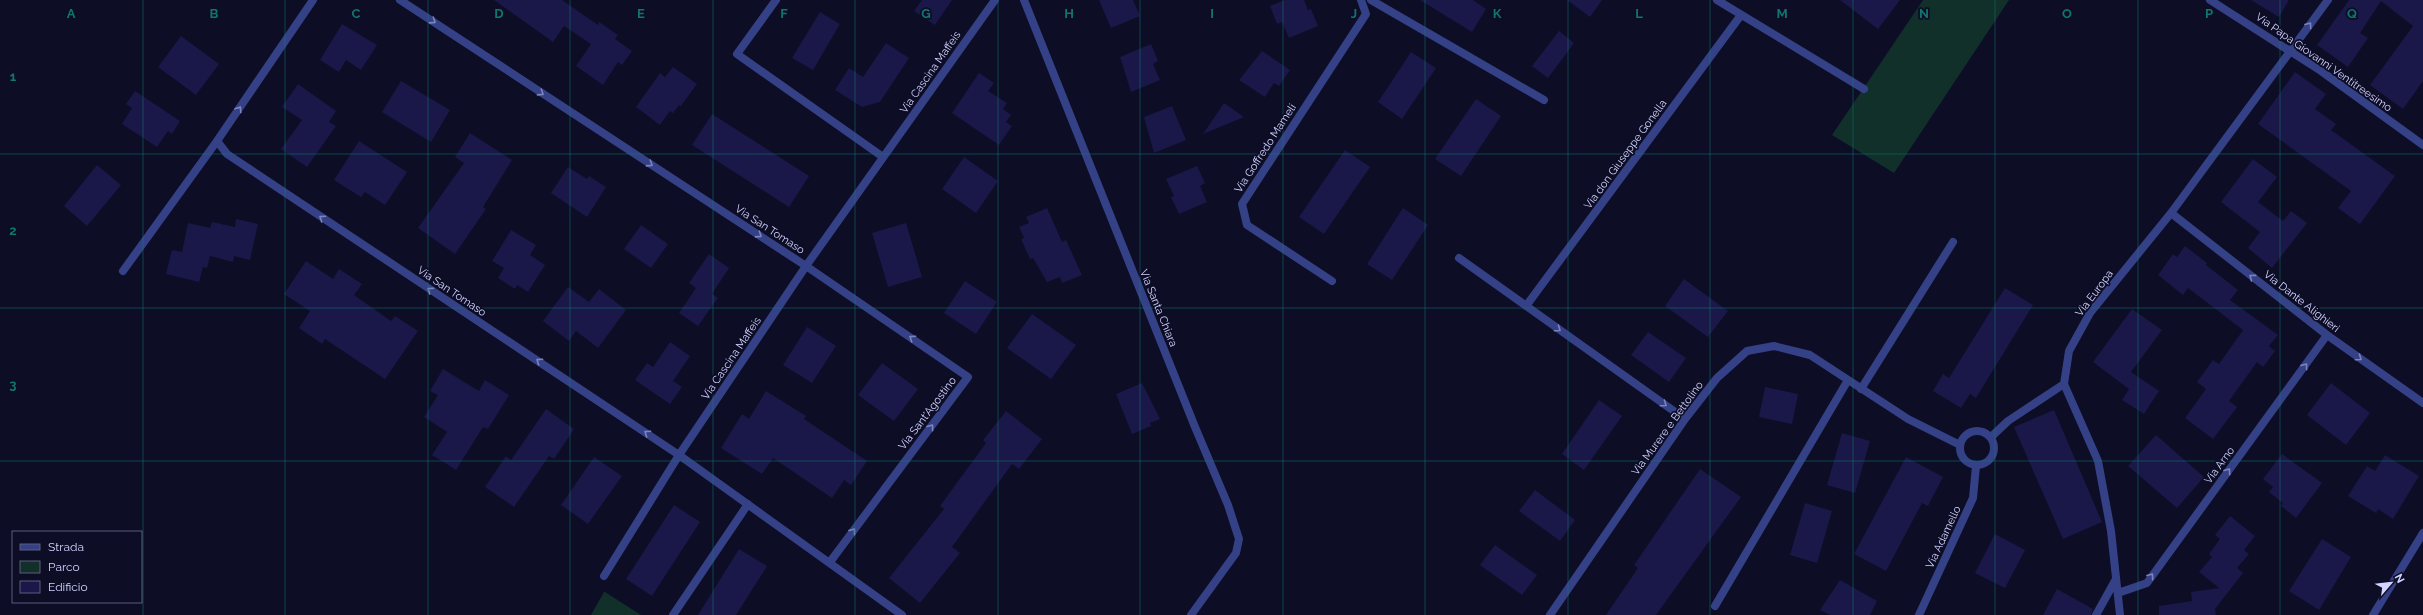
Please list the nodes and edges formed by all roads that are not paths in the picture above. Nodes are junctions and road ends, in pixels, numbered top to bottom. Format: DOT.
graph roads {
  1 [pos="313,0"];
  2 [pos="400,0"];
  3 [pos="776,0"];
  4 [pos="995,0"];
  5 [pos="1024,0"];
  6 [pos="1361,0"];
  7 [pos="1371,0"];
  8 [pos="1717,0"];
  9 [pos="2210,0"];
  10 [pos="2328,0"];
  11 [pos="1741,14"];
  12 [pos="2291,51"];
  13 [pos="1864,89"];
  14 [pos="1544,100"];
  15 [pos="216,141"];
  16 [pos="2423,146"];
  17 [pos="883,157"];
  18 [pos="2171,213"];
  19 [pos="1953,242"];
  20 [pos="1459,258"];
  21 [pos="806,266"];
  22 [pos="123,271"];
  23 [pos="1332,281"];
  24 [pos="1526,306"];
  25 [pos="2327,335"];
  26 [pos="1848,380"];
  27 [pos="2064,384"];
  28 [pos="1861,389"];
  29 [pos="2423,403"];
  30 [pos="1685,419"];
  31 [pos="1991,437"];
  32 [pos="1960,445"];
  33 [pos="679,455"];
  34 [pos="1976,466"];
  35 [pos="748,504"];
  36 [pos="2423,533"];
  37 [pos="830,562"];
  38 [pos="604,576"];
  39 [pos="2116,579"];
  40 [pos="2118,593"];
  41 [pos="1715,606"];
  42 [pos="673,615"];
  43 [pos="902,615"];
  44 [pos="1191,615"];
  45 [pos="1550,615"];
  46 [pos="1919,615"];
  47 [pos="2096,615"];
  48 [pos="2120,615"];
  49 [pos="2373,615"];
  15 -- 1 [label="street, one-way"];
  2 -- 21 [label="street, Via San Tomaso, one-way"];
  3 -- 17 [label="street"];
  4 -- 17 [label="street, Via Cascina Maffeis"];
  5 -- 44 [label="street, Via Santa Chiara"];
  6 -- 23 [label="street, Via Goffredo Mameli"];
  7 -- 14 [label="street"];
  8 -- 11 [label="street"];
  9 -- 12 [label="street, Via Papa Giovanni Ventitreesimo"];
  12 -- 10 [label="street, Via Europa, one-way"];
  11 -- 13 [label="street"];
  11 -- 24 [label="street, Via don Giuseppe Gonella"];
  12 -- 16 [label="street, Via Papa Giovanni Ventitreesimo"];
  12 -- 18 [label="street, Via Europa"];
  15 -- 22 [label="street"];
  33 -- 15 [label="street, Via San Tomaso, one-way"];
  17 -- 21 [label="street, Via Cascina Maffeis"];
  25 -- 18 [label="street, Via Dante Alighieri, one-way"];
  18 -- 27 [label="street, Via Europa"];
  19 -- 28 [label="street"];
  20 -- 24 [label="street"];
  21 -- 33 [label="street, Via Cascina Maffeis"];
  37 -- 21 [label="street, Via Sant'Agostino, one-way"];
  24 -- 30 [label="street, one-way"];
  25 -- 29 [label="street, Via Dante Alighieri, one-way"];
  40 -- 25 [label="street, Via Arno, one-way"];
  26 -- 28 [label="street, Via Murere e Bettolino"];
  26 -- 30 [label="street, Via Murere e Bettolino"];
  26 -- 41 [label="street"];
  27 -- 31 [label="street"];
  27 -- 39 [label="street"];
  28 -- 32 [label="street, Via Murere e Bettolino"];
  30 -- 45 [label="street, Via Murere e Bettolino"];
  31 -- 32 [label="street"];
  31 -- 34 [label="street"];
  32 -- 34 [label="street"];
  33 -- 35 [label="street"];
  33 -- 38 [label="street, Via Cascina Maffeis"];
  34 -- 46 [label="street, Via Adamello"];
  35 -- 37 [label="street"];
  35 -- 42 [label="street"];
  36 -- 49 [label="street"];
  37 -- 43 [label="street"];
  39 -- 40 [label="street"];
  39 -- 47 [label="street"];
  40 -- 48 [label="street"];
}
